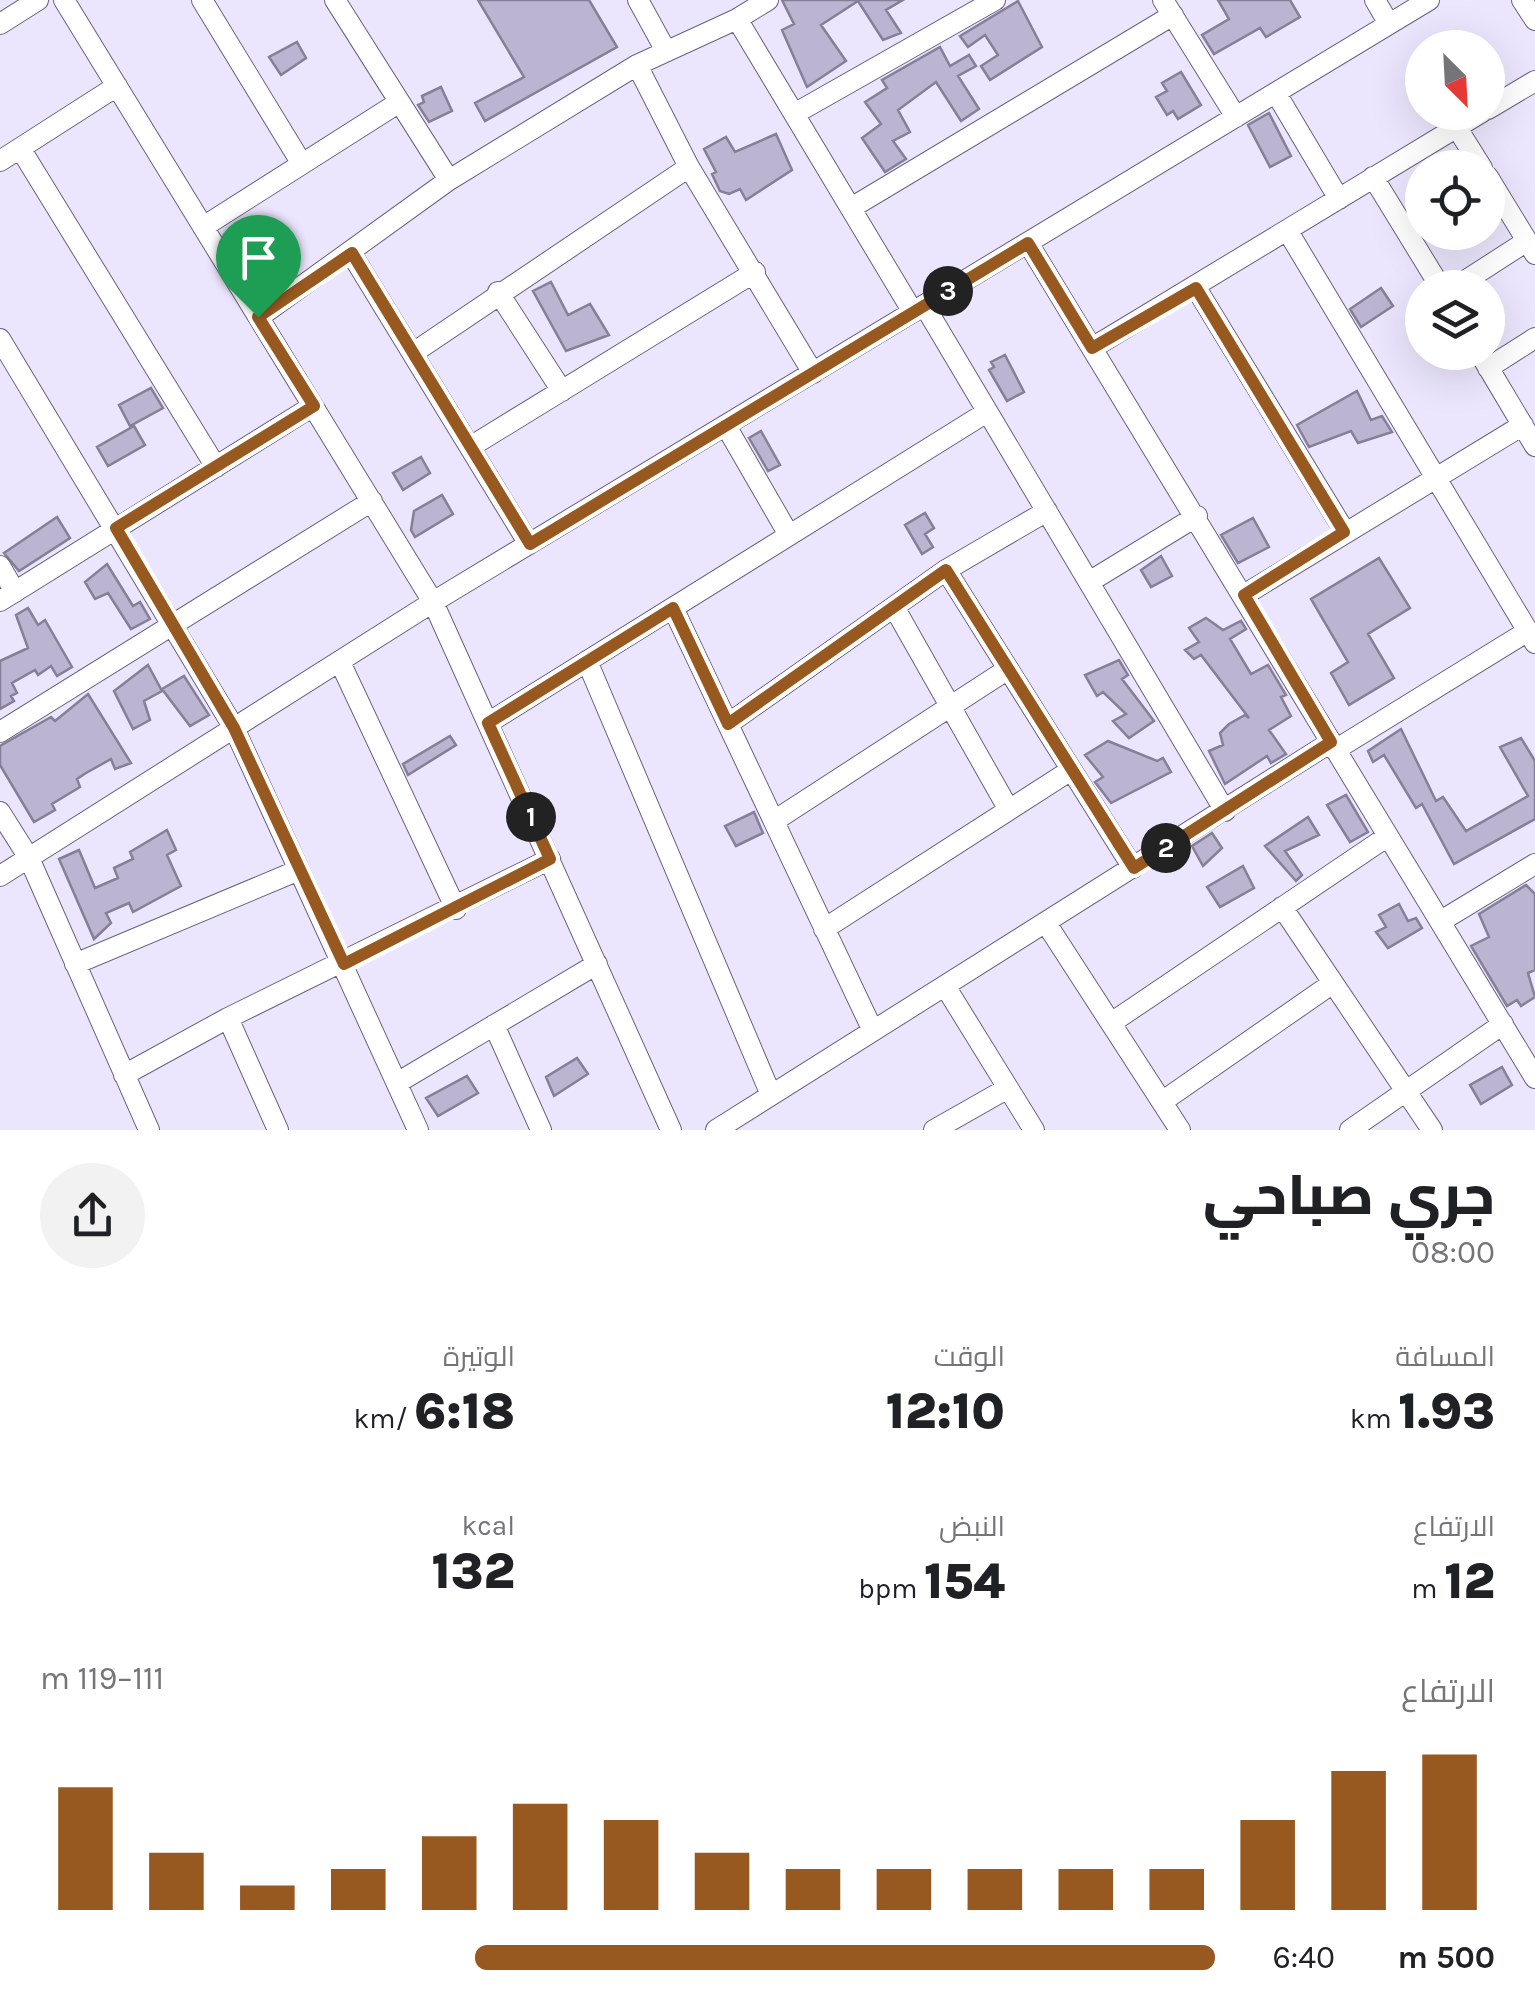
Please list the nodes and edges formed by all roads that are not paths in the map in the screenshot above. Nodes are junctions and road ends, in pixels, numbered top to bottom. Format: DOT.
graph roads {
  1 [pos="38,0"];
  2 [pos="64,0"];
  3 [pos="202,0"];
  4 [pos="335,0"];
  5 [pos="638,0"];
  6 [pos="768,0"];
  7 [pos="994,0"];
  8 [pos="1375,0"];
  9 [pos="1430,0"];
  10 [pos="1522,0"];
  11 [pos="1168,8"];
  12 [pos="737,19"];
  13 [pos="1535,20"];
  14 [pos="0,24"];
  15 [pos="1389,24"];
  16 [pos="666,51"];
  17 [pos="637,64"];
  18 [pos="1535,81"];
  19 [pos="117,86"];
  20 [pos="1276,93"];
  21 [pos="1505,99"];
  22 [pos="398,103"];
  23 [pos="794,114"];
  24 [pos="1236,117"];
  25 [pos="1454,130"];
  26 [pos="20,148"];
  27 [pos="0,160"];
  28 [pos="302,164"];
  29 [pos="689,167"];
  30 [pos="1373,177"];
  31 [pos="449,180"];
  32 [pos="1339,199"];
  33 [pos="1505,205"];
  34 [pos="851,208"];
  35 [pos="204,227"];
  36 [pos="1288,230"];
  37 [pos="1028,243"];
  38 [pos="1531,248"];
  39 [pos="352,253"];
  40 [pos="1430,270"];
  41 [pos="1489,270"];
  42 [pos="755,272"];
  43 [pos="1196,288"];
  44 [pos="498,292"];
  45 [pos="919,309"];
  46 [pos="258,317"];
  47 [pos="0,338"];
  48 [pos="1535,338"];
  49 [pos="1092,348"];
  50 [pos="1505,351"];
  51 [pos="412,352"];
  52 [pos="1490,370"];
  53 [pos="813,373"];
  54 [pos="562,391"];
  55 [pos="314,406"];
  56 [pos="988,412"];
  57 [pos="1523,424"];
  58 [pos="726,426"];
  59 [pos="1535,446"];
  60 [pos="470,447"];
  61 [pos="216,467"];
  62 [pos="1435,478"];
  63 [pos="372,501"];
  64 [pos="1047,511"];
  65 [pos="1197,516"];
  66 [pos="116,528"];
  67 [pos="1344,532"];
  68 [pos="789,535"];
  69 [pos="530,544"];
  70 [pos="0,566"];
  71 [pos="946,570"];
  72 [pos="1089,582"];
  73 [pos="1244,595"];
  74 [pos="8,596"];
  75 [pos="434,602"];
  76 [pos="673,608"];
  77 [pos="894,608"];
  78 [pos="171,625"];
  79 [pos="1531,637"];
  80 [pos="587,661"];
  81 [pos="340,662"];
  82 [pos="1008,669"];
  83 [pos="950,708"];
  84 [pos="488,723"];
  85 [pos="728,724"];
  86 [pos="234,728"];
  87 [pos="0,732"];
  88 [pos="1333,746"];
  89 [pos="1072,770"];
  90 [pos="1009,810"];
  91 [pos="1225,811"];
  92 [pos="0,812"];
  93 [pos="774,821"];
  94 [pos="1388,836"];
  95 [pos="29,858"];
  96 [pos="550,859"];
  97 [pos="1535,866"];
  98 [pos="1134,868"];
  99 [pos="299,870"];
  100 [pos="0,876"];
  101 [pos="1282,906"];
  102 [pos="456,909"];
  103 [pos="1441,921"];
  104 [pos="1046,924"];
  105 [pos="824,929"];
  106 [pos="75,964"];
  107 [pos="344,964"];
  108 [pos="597,964"];
  109 [pos="1333,983"];
  110 [pos="945,986"];
  111 [pos="228,1018"];
  112 [pos="1111,1023"];
  113 [pos="1503,1024"];
  114 [pos="494,1025"];
  115 [pos="873,1032"];
  116 [pos="124,1075"];
  117 [pos="1535,1078"];
  118 [pos="396,1083"];
  119 [pos="1008,1088"];
  120 [pos="1406,1093"];
  121 [pos="771,1096"];
  122 [pos="1164,1101"];
  123 [pos="149,1130"];
  124 [pos="278,1130"];
  125 [pos="418,1130"];
  126 [pos="541,1130"];
  127 [pos="672,1130"];
  128 [pos="716,1130"];
  129 [pos="934,1130"];
  130 [pos="1034,1130"];
  131 [pos="1180,1130"];
  132 [pos="1350,1130"];
  133 [pos="1432,1130"];
  1 -- 14 [label="street"];
  2 -- 19 [label="street"];
  3 -- 28 [label="street"];
  4 -- 22 [label="street"];
  5 -- 16 [label="street"];
  6 -- 12 [label="street"];
  7 -- 23 [label="street"];
  8 -- 15 [label="street"];
  9 -- 15 [label="street"];
  10 -- 13 [label="street"];
  11 -- 24 [label="street"];
  11 -- 34 [label="street"];
  12 -- 16 [label="street"];
  12 -- 23 [label="street"];
  15 -- 20 [label="street"];
  16 -- 17 [label="street"];
  17 -- 29 [label="street"];
  17 -- 31 [label="street"];
  18 -- 21 [label="street"];
  19 -- 26 [label="street"];
  19 -- 35 [label="street"];
  20 -- 24 [label="street"];
  20 -- 32 [label="street"];
  22 -- 28 [label="street"];
  22 -- 31 [label="street"];
  23 -- 34 [label="street"];
  24 -- 37 [label="street"];
  25 -- 30 [label="street"];
  26 -- 27 [label="street"];
  26 -- 61 [label="street"];
  28 -- 35 [label="street"];
  29 -- 42 [label="street"];
  29 -- 44 [label="street"];
  30 -- 32 [label="street"];
  30 -- 40 [label="street"];
  31 -- 39 [label="street"];
  32 -- 36 [label="street"];
  33 -- 38 [label="street"];
  34 -- 45 [label="street"];
  35 -- 46 [label="street"];
  36 -- 43 [label="street"];
  36 -- 62 [label="street"];
  37 -- 45 [label="street"];
  37 -- 49 [label="street"];
  38 -- 41 [label="street"];
  39 -- 46 [label="street"];
  39 -- 51 [label="street"];
  42 -- 53 [label="street"];
  42 -- 54 [label="street"];
  43 -- 49 [label="street"];
  43 -- 67 [label="street"];
  44 -- 51 [label="street"];
  44 -- 54 [label="street"];
  45 -- 53 [label="street"];
  45 -- 56 [label="street"];
  46 -- 55 [label="street"];
  47 -- 66 [label="street"];
  48 -- 50 [label="street"];
  49 -- 65 [label="street"];
  51 -- 60 [label="street"];
  52 -- 57 [label="street"];
  53 -- 58 [label="street"];
  54 -- 60 [label="street"];
  55 -- 61 [label="street"];
  55 -- 63 [label="street"];
  56 -- 64 [label="street"];
  56 -- 68 [label="street"];
  57 -- 59 [label="street"];
  57 -- 62 [label="street"];
  58 -- 68 [label="street"];
  58 -- 69 [label="street"];
  60 -- 69 [label="street"];
  61 -- 66 [label="street"];
  62 -- 67 [label="street"];
  62 -- 79 [label="street"];
  63 -- 75 [label="street"];
  63 -- 78 [label="street"];
  64 -- 71 [label="street"];
  64 -- 72 [label="street"];
  65 -- 72 [label="street"];
  65 -- 73 [label="street"];
  66 -- 74 [label="street"];
  66 -- 78 [label="street"];
  67 -- 73 [label="street"];
  68 -- 76 [label="street"];
  69 -- 75 [label="street"];
  70 -- 74 [label="street"];
  71 -- 77 [label="street"];
  71 -- 82 [label="street"];
  72 -- 91 [label="street"];
  73 -- 88 [label="street"];
  75 -- 81 [label="street"];
  75 -- 84 [label="street"];
  76 -- 80 [label="street"];
  76 -- 85 [label="street"];
  77 -- 83 [label="street"];
  77 -- 85 [label="street"];
  78 -- 86 [label="street"];
  78 -- 87 [label="street"];
  79 -- 88 [label="street"];
  80 -- 84 [label="street"];
  80 -- 121 [label="street"];
  81 -- 86 [label="street"];
  81 -- 102 [label="street"];
  82 -- 83 [label="street"];
  82 -- 89 [label="street"];
  83 -- 90 [label="street"];
  83 -- 93 [label="street"];
  84 -- 96 [label="street"];
  85 -- 93 [label="street"];
  86 -- 95 [label="street"];
  86 -- 99 [label="street"];
  88 -- 91 [label="street"];
  88 -- 94 [label="street"];
  89 -- 90 [label="street"];
  89 -- 98 [label="street"];
  90 -- 105 [label="street"];
  91 -- 98 [label="street"];
  92 -- 95 [label="street"];
  93 -- 105 [label="street"];
  94 -- 101 [label="street"];
  94 -- 103 [label="street"];
  95 -- 100 [label="street"];
  95 -- 106 [label="street"];
  96 -- 102 [label="street"];
  96 -- 108 [label="street"];
  97 -- 103 [label="street"];
  98 -- 104 [label="street"];
  99 -- 106 [label="street"];
  99 -- 107 [label="street"];
  101 -- 109 [label="street"];
  101 -- 112 [label="street"];
  102 -- 107 [label="street"];
  103 -- 113 [label="street"];
  104 -- 110 [label="street"];
  104 -- 112 [label="street"];
  105 -- 115 [label="street"];
  106 -- 116 [label="street"];
  107 -- 111 [label="street"];
  107 -- 118 [label="street"];
  108 -- 114 [label="street"];
  108 -- 127 [label="street"];
  109 -- 120 [label="street"];
  109 -- 122 [label="street"];
  110 -- 115 [label="street"];
  110 -- 119 [label="street"];
  111 -- 116 [label="street"];
  111 -- 124 [label="street"];
  112 -- 122 [label="street"];
  113 -- 117 [label="street"];
  113 -- 120 [label="street"];
  114 -- 118 [label="street"];
  114 -- 126 [label="street"];
  115 -- 121 [label="street"];
  116 -- 123 [label="street"];
  118 -- 125 [label="street"];
  119 -- 129 [label="street"];
  119 -- 130 [label="street"];
  120 -- 132 [label="street"];
  120 -- 133 [label="street"];
  121 -- 128 [label="street"];
  122 -- 131 [label="street"];
}
